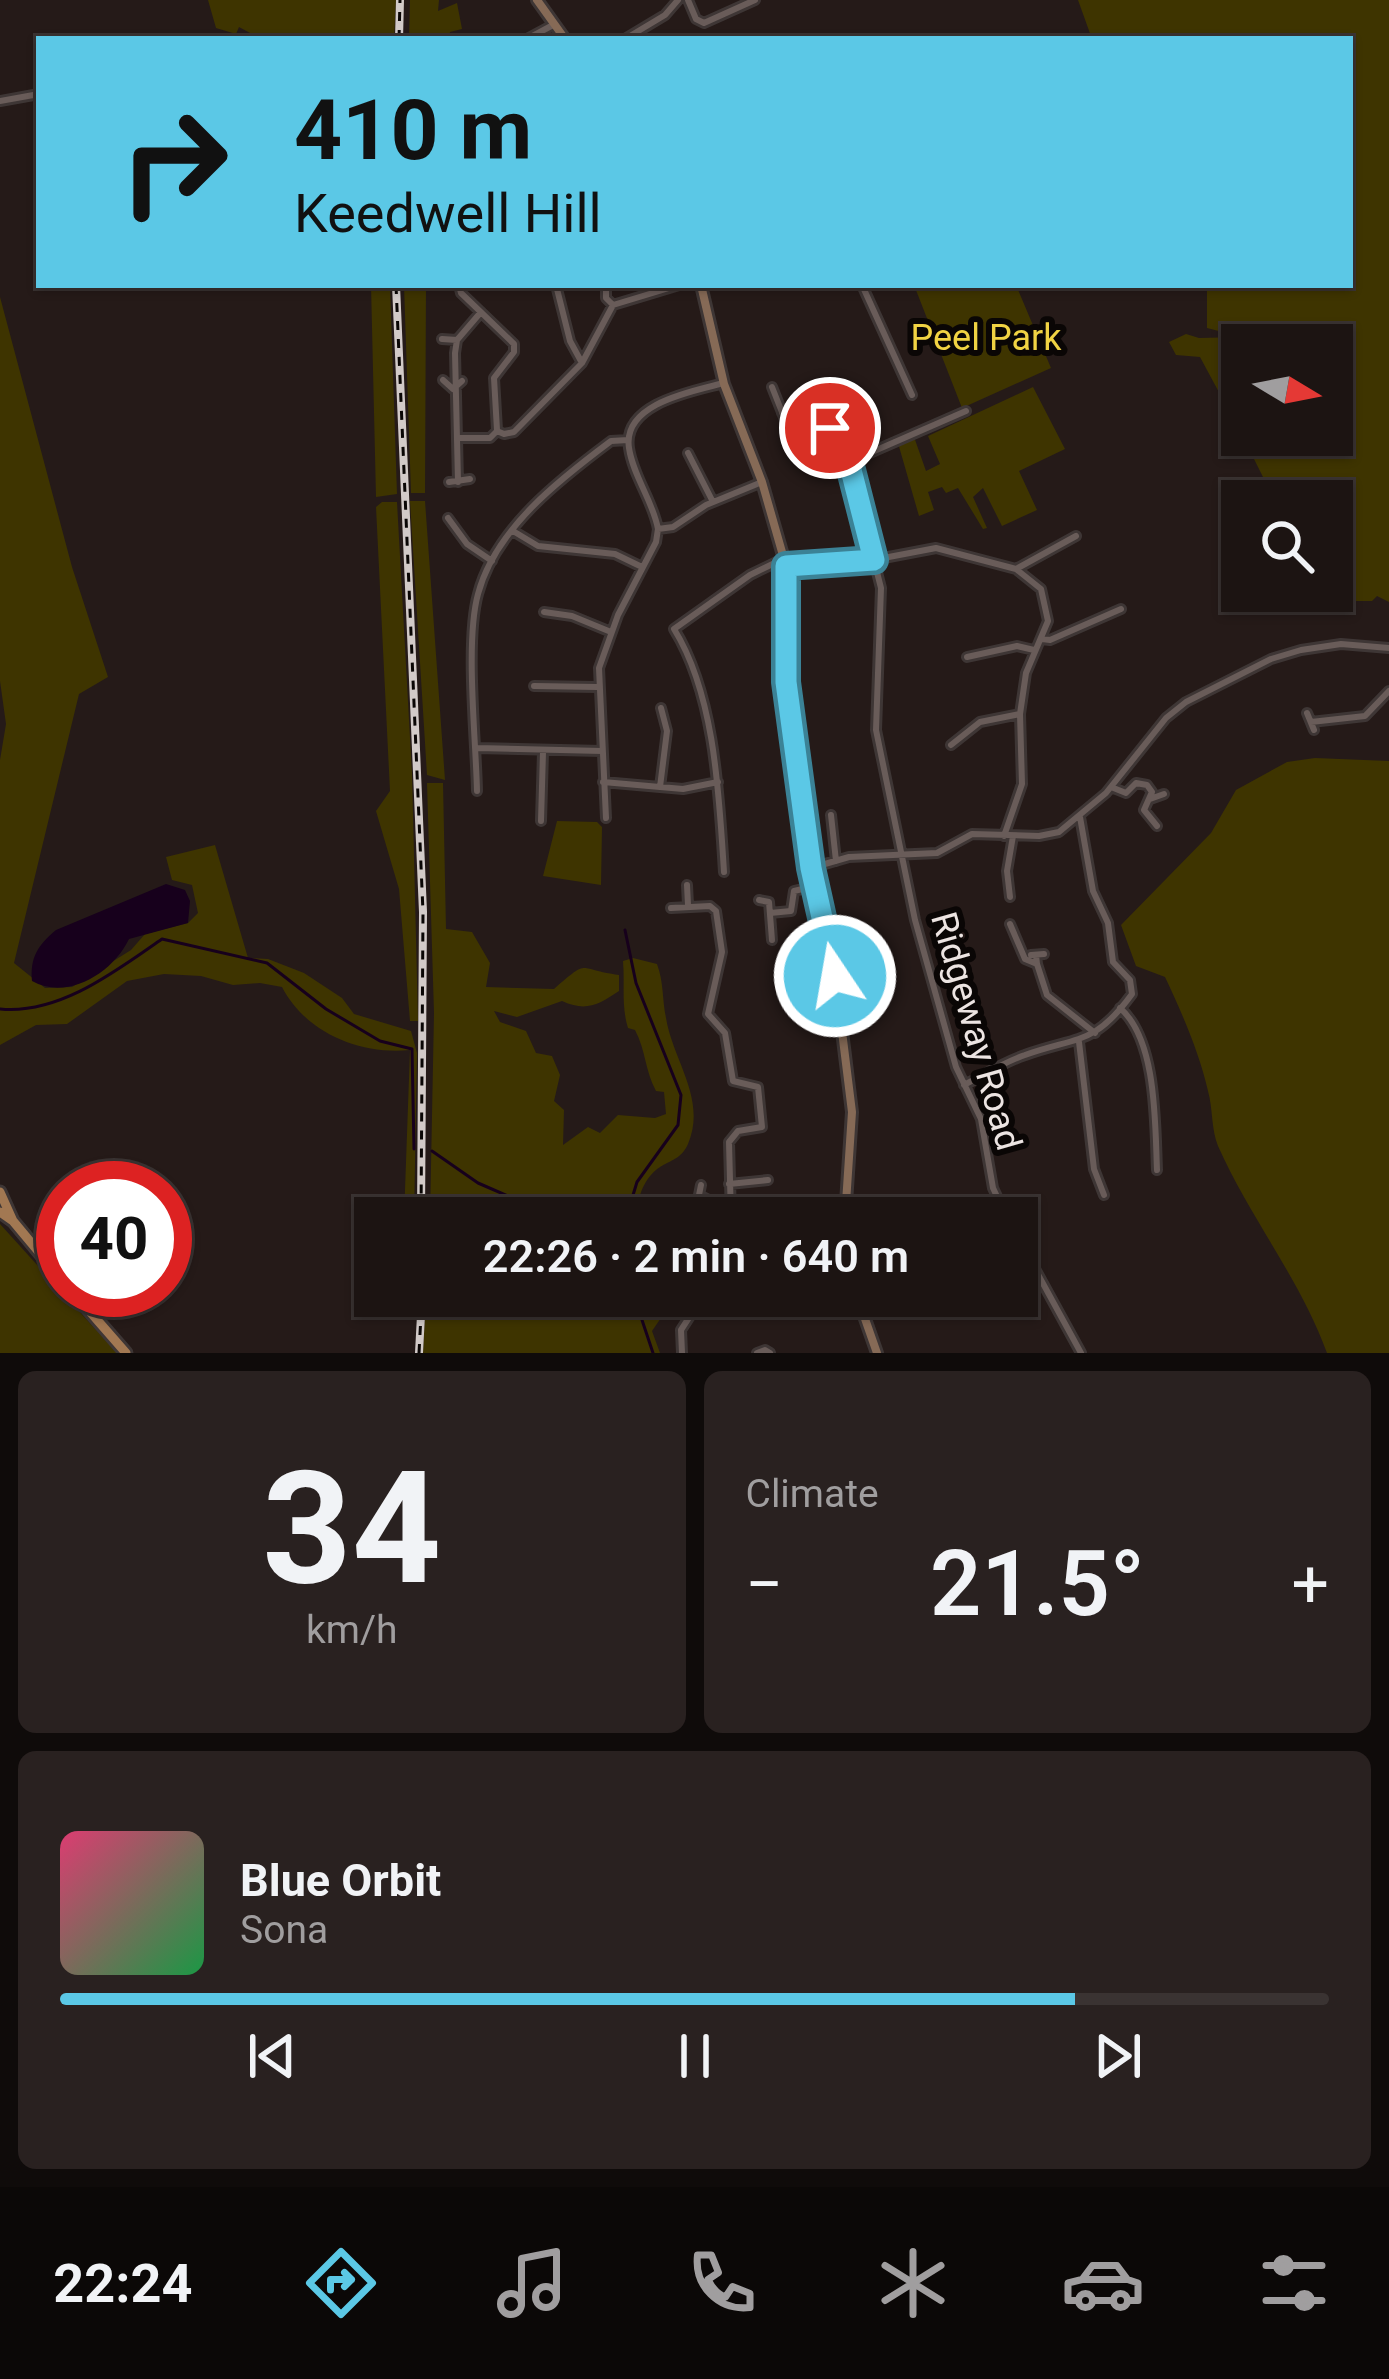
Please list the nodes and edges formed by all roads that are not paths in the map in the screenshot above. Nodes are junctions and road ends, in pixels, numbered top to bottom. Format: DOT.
graph roads {
  1 [pos="537,0"];
  2 [pos="678,0"];
  3 [pos="688,0"];
  4 [pos="723,0"];
  5 [pos="755,0"];
  6 [pos="728,9"];
  7 [pos="553,25"];
  8 [pos="533,36"];
  9 [pos="562,36"];
  10 [pos="630,36"];
  11 [pos="36,95"];
  12 [pos="0,101"];
  13 [pos="460,288"];
  14 [pos="557,288"];
  15 [pos="606,288"];
  16 [pos="670,288"];
  17 [pos="702,288"];
  18 [pos="863,288"];
  19 [pos="613,305"];
  20 [pos="481,312"];
  21 [pos="442,339"];
  22 [pos="457,340"];
  23 [pos="582,363"];
  24 [pos="442,380"];
  25 [pos="724,383"];
  26 [pos="772,387"];
  27 [pos="453,389"];
  28 [pos="912,395"];
  29 [pos="966,411"];
  30 [pos="782,413"];
  31 [pos="497,431"];
  32 [pos="458,438"];
  33 [pos="628,440"];
  34 [pos="793,440"];
  35 [pos="688,453"];
  36 [pos="849,462"];
  37 [pos="470,479"];
  38 [pos="762,482"];
  39 [pos="712,502"];
  40 [pos="448,518"];
  41 [pos="658,529"];
  42 [pos="513,531"];
  43 [pos="1076,536"];
  44 [pos="874,560"];
  45 [pos="492,561"];
  46 [pos="786,562"];
  47 [pos="642,567"];
  48 [pos="1016,568"];
  49 [pos="1121,609"];
  50 [pos="544,612"];
  51 [pos="611,632"];
  52 [pos="1042,639"];
  53 [pos="1389,648"];
  54 [pos="1035,650"];
  55 [pos="967,657"];
  56 [pos="534,686"];
  57 [pos="598,687"];
  58 [pos="1389,691"];
  59 [pos="661,708"];
  60 [pos="1020,714"];
  61 [pos="1311,722"];
  62 [pos="957,743"];
  63 [pos="477,748"];
  64 [pos="543,751"];
  65 [pos="602,752"];
  66 [pos="603,782"];
  67 [pos="718,782"];
  68 [pos="1111,787"];
  69 [pos="659,788"];
  70 [pos="478,791"];
  71 [pos="1164,794"];
  72 [pos="1150,799"];
  73 [pos="831,815"];
  74 [pos="1080,816"];
  75 [pos="606,818"];
  76 [pos="541,820"];
  77 [pos="1157,826"];
  78 [pos="1008,836"];
  79 [pos="903,857"];
  80 [pos="836,861"];
  81 [pos="811,868"];
  82 [pos="724,872"];
  83 [pos="687,885"];
  84 [pos="815,886"];
  85 [pos="1010,897"];
  86 [pos="759,900"];
  87 [pos="688,906"];
  88 [pos="671,908"];
  89 [pos="770,913"];
  90 [pos="1010,924"];
  91 [pos="772,940"];
  92 [pos="1120,1008"];
  93 [pos="1095,1033"];
  94 [pos="1079,1042"];
  95 [pos="964,1085"];
  96 [pos="1157,1170"];
  97 [pos="768,1180"];
  98 [pos="729,1184"];
  99 [pos="701,1185"];
  100 [pos="0,1192"];
  101 [pos="699,1195"];
  102 [pos="1104,1195"];
  103 [pos="695,1197"];
  104 [pos="703,1197"];
  105 [pos="729,1197"];
  106 [pos="846,1197"];
  107 [pos="997,1197"];
  108 [pos="0,1211"];
  109 [pos="13,1221"];
  110 [pos="36,1249"];
  111 [pos="1038,1274"];
  112 [pos="95,1317"];
  113 [pos="690,1317"];
  114 [pos="865,1317"];
  115 [pos="126,1353"];
  116 [pos="682,1353"];
  117 [pos="757,1353"];
  118 [pos="770,1353"];
  119 [pos="878,1353"];
  120 [pos="1081,1353"];
  1 -- 7 [label="street"];
  2 -- 10 [label="street"];
  3 -- 6 [label="street"];
  4 -- 6 [label="street"];
  5 -- 6 [label="street"];
  7 -- 8 [label="street"];
  7 -- 9 [label="street"];
  11 -- 12 [label="street"];
  13 -- 20 [label="street"];
  14 -- 23 [label="street"];
  15 -- 19 [label="street"];
  16 -- 19 [label="street"];
  17 -- 25 [label="street"];
  18 -- 28 [label="street"];
  19 -- 23 [label="street"];
  20 -- 22 [label="street"];
  20 -- 31 [label="street"];
  21 -- 22 [label="street"];
  22 -- 27 [label="street"];
  23 -- 31 [label="street"];
  24 -- 27 [label="street"];
  25 -- 33 [label="street"];
  25 -- 38 [label="street"];
  26 -- 30 [label="street"];
  27 -- 32 [label="street"];
  29 -- 36 [label="street"];
  30 -- 34 [label="street"];
  30 -- 36 [label="street, Ridgeway Road"];
  31 -- 32 [label="street"];
  32 -- 37 [label="street"];
  33 -- 41 [label="street"];
  33 -- 42 [label="street"];
  35 -- 39 [label="street"];
  36 -- 44 [label="street, Ridgeway Road"];
  38 -- 39 [label="street"];
  38 -- 46 [label="street"];
  39 -- 41 [label="street"];
  40 -- 45 [label="street"];
  41 -- 47 [label="street"];
  42 -- 45 [label="street"];
  42 -- 47 [label="street"];
  43 -- 48 [label="street"];
  44 -- 46 [label="street"];
  44 -- 48 [label="street"];
  44 -- 79 [label="street, Ridgeway Road"];
  45 -- 63 [label="street"];
  46 -- 67 [label="street"];
  46 -- 81 [label="street"];
  47 -- 51 [label="street"];
  48 -- 52 [label="street"];
  49 -- 52 [label="street"];
  50 -- 51 [label="street"];
  51 -- 57 [label="street"];
  52 -- 54 [label="street"];
  53 -- 68 [label="street"];
  54 -- 55 [label="street"];
  54 -- 60 [label="street"];
  56 -- 57 [label="street"];
  57 -- 65 [label="street"];
  58 -- 61 [label="street"];
  59 -- 69 [label="street"];
  60 -- 62 [label="street"];
  60 -- 78 [label="street"];
  63 -- 64 [label="street"];
  63 -- 70 [label="street"];
  64 -- 65 [label="street"];
  64 -- 76 [label="street"];
  65 -- 66 [label="street"];
  66 -- 69 [label="street"];
  66 -- 75 [label="street"];
  67 -- 69 [label="street"];
  67 -- 82 [label="street"];
  68 -- 72 [label="street"];
  68 -- 74 [label="street"];
  71 -- 72 [label="street"];
  72 -- 77 [label="street"];
  73 -- 80 [label="street"];
  74 -- 78 [label="street"];
  74 -- 92 [label="street"];
  78 -- 79 [label="street"];
  78 -- 85 [label="street"];
  79 -- 80 [label="street"];
  79 -- 95 [label="street, Ridgeway Road"];
  80 -- 81 [label="street"];
  81 -- 84 [label="street"];
  83 -- 87 [label="street"];
  84 -- 89 [label="street"];
  84 -- 106 [label="street"];
  86 -- 89 [label="street"];
  87 -- 88 [label="street"];
  87 -- 98 [label="street"];
  89 -- 91 [label="street"];
  90 -- 93 [label="street"];
  92 -- 93 [label="street"];
  92 -- 96 [label="street"];
  93 -- 94 [label="street"];
  94 -- 95 [label="street"];
  94 -- 102 [label="street"];
  95 -- 107 [label="street, Ridgeway Road"];
  97 -- 98 [label="street"];
  98 -- 105 [label="street"];
  99 -- 101 [label="street"];
  100 -- 109 [label="main road"];
  101 -- 103 [label="street"];
  101 -- 104 [label="street"];
  108 -- 109 [label="main road"];
  109 -- 110 [label="main road"];
  111 -- 120 [label="street"];
  112 -- 115 [label="main road"];
  113 -- 116 [label="street"];
  114 -- 119 [label="street"];
  117 -- 118 [label="street"];
}
